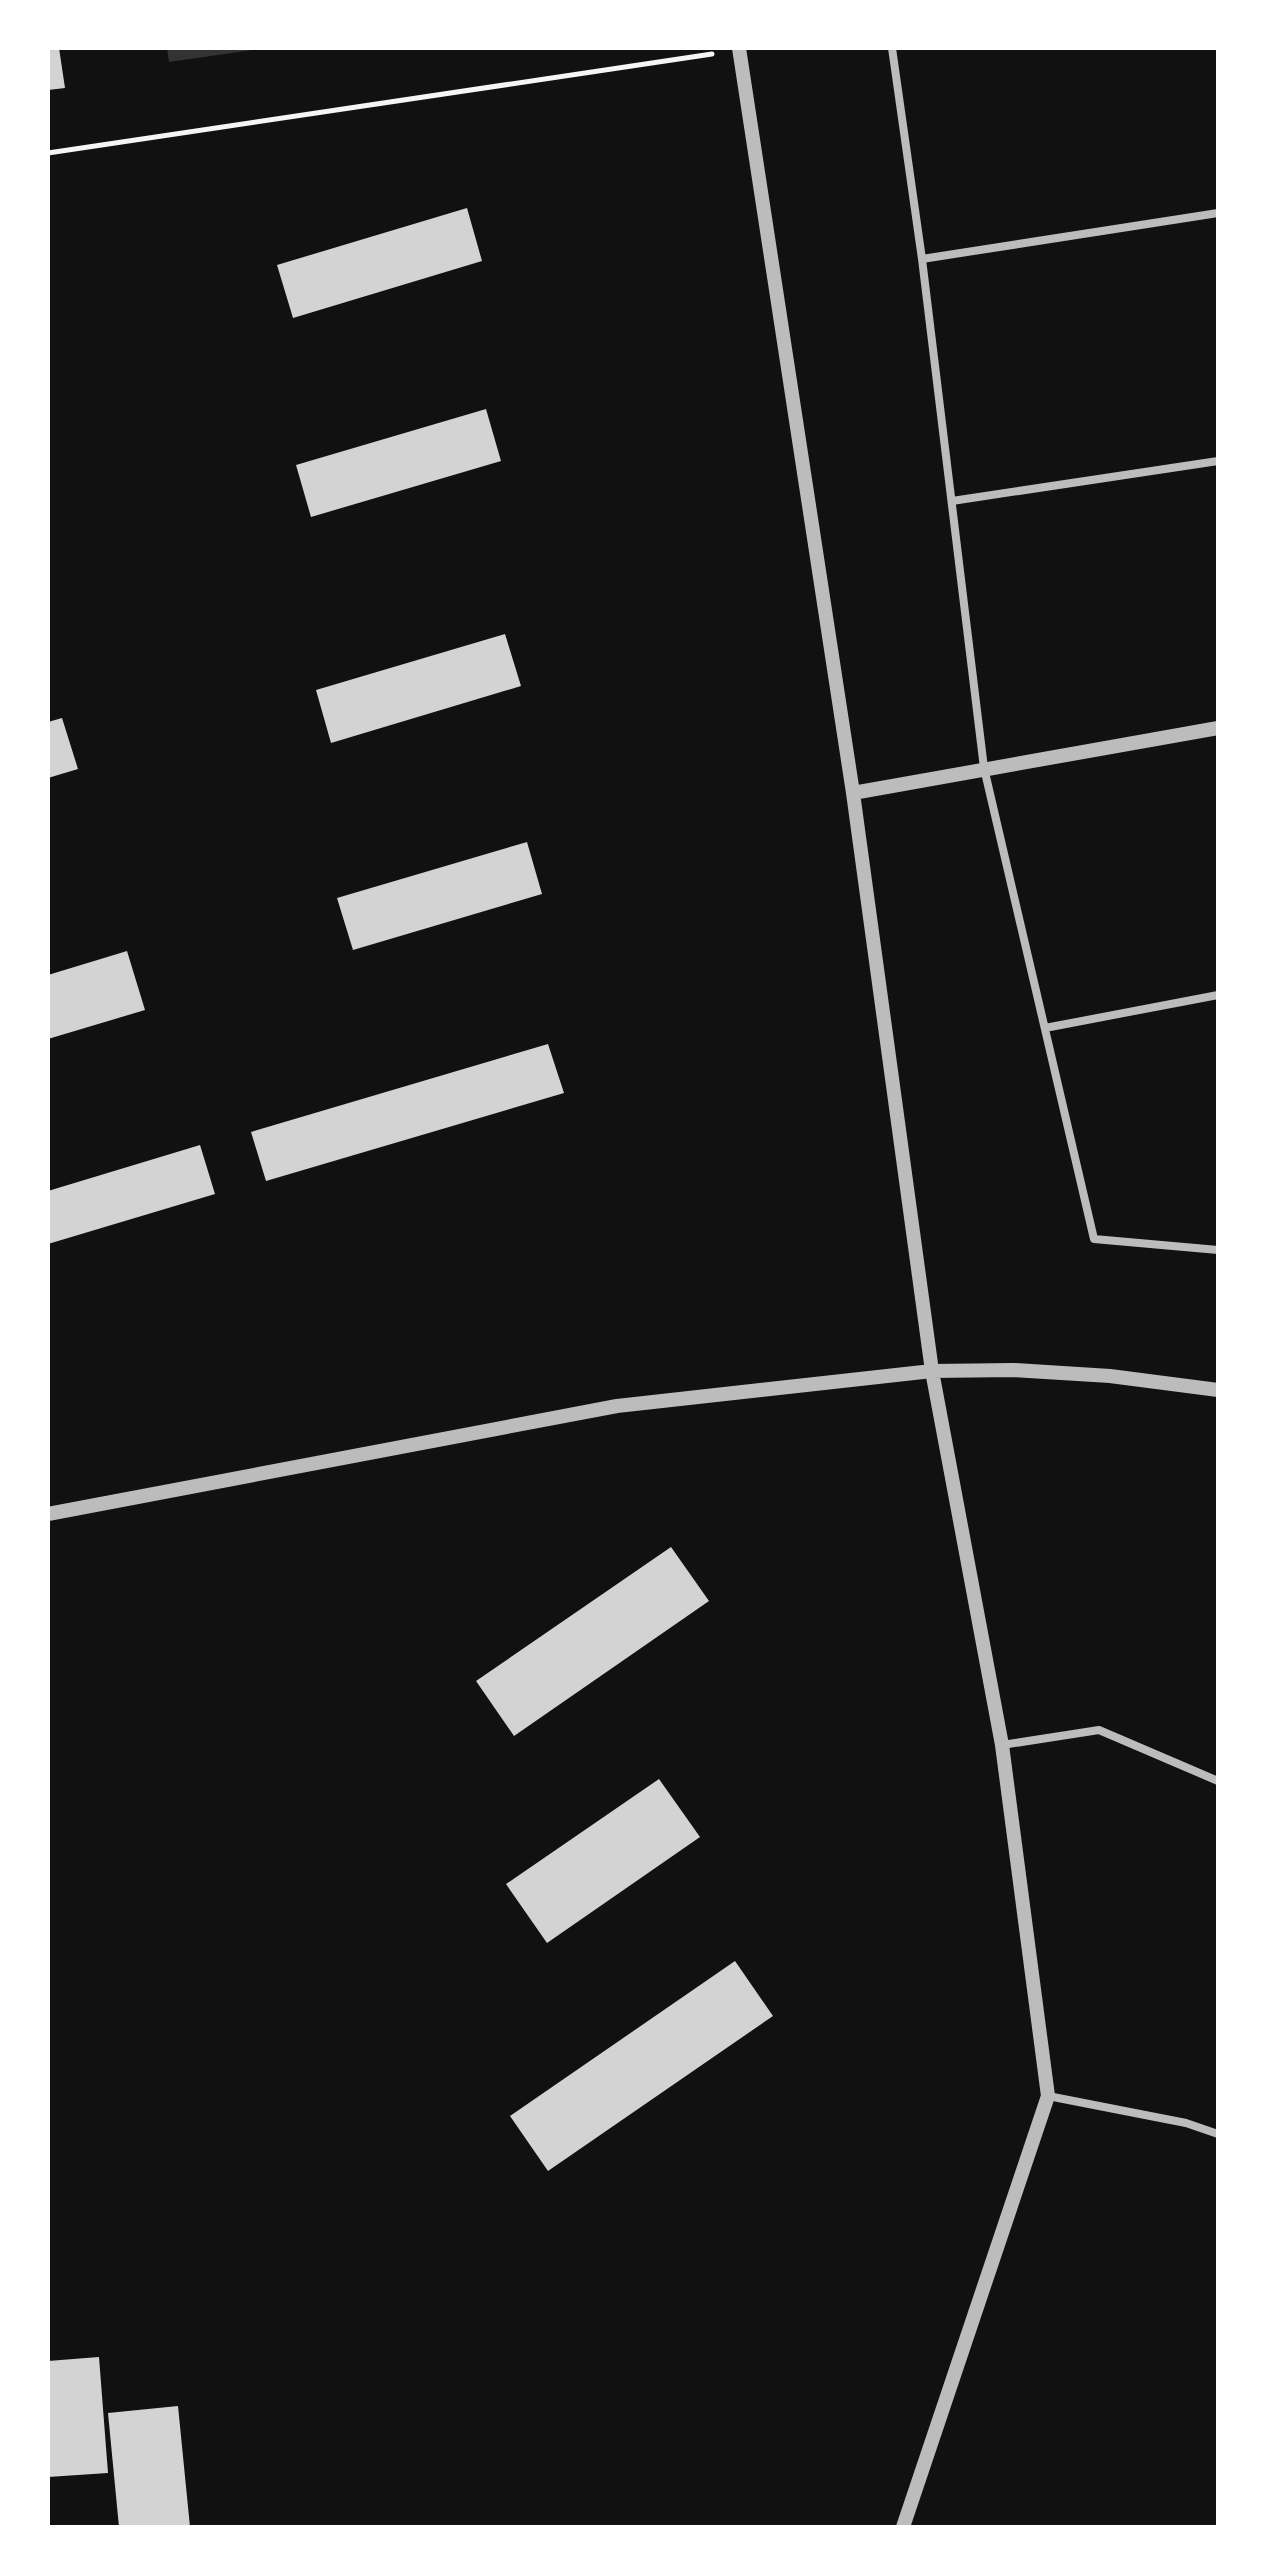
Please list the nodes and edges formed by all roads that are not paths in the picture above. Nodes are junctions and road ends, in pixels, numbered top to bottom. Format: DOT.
graph roads {
  1 [pos="892,48"];
  2 [pos="739,49"];
  3 [pos="1218,213"];
  4 [pos="922,259"];
  5 [pos="1218,461"];
  6 [pos="952,501"];
  7 [pos="1218,728"];
  8 [pos="984,768"];
  9 [pos="853,793"];
  10 [pos="1218,995"];
  11 [pos="1045,1028"];
  12 [pos="1218,1250"];
  13 [pos="932,1371"];
  14 [pos="1218,1390"];
  15 [pos="48,1514"];
  16 [pos="1002,1745"];
  17 [pos="1218,1781"];
  18 [pos="1048,2096"];
  19 [pos="1218,2134"];
  20 [pos="903,2527"];
  1 -- 4 [label="street"];
  2 -- 9 [label="street"];
  3 -- 4 [label="street"];
  4 -- 6 [label="street"];
  5 -- 6 [label="street"];
  6 -- 8 [label="street"];
  7 -- 8 [label="street"];
  8 -- 9 [label="street"];
  8 -- 11 [label="street"];
  9 -- 13 [label="street"];
  10 -- 11 [label="street"];
  11 -- 12 [label="street"];
  13 -- 14 [label="street"];
  13 -- 15 [label="street"];
  13 -- 16 [label="street"];
  16 -- 17 [label="street"];
  16 -- 18 [label="street"];
  18 -- 19 [label="street"];
  18 -- 20 [label="street"];
}
